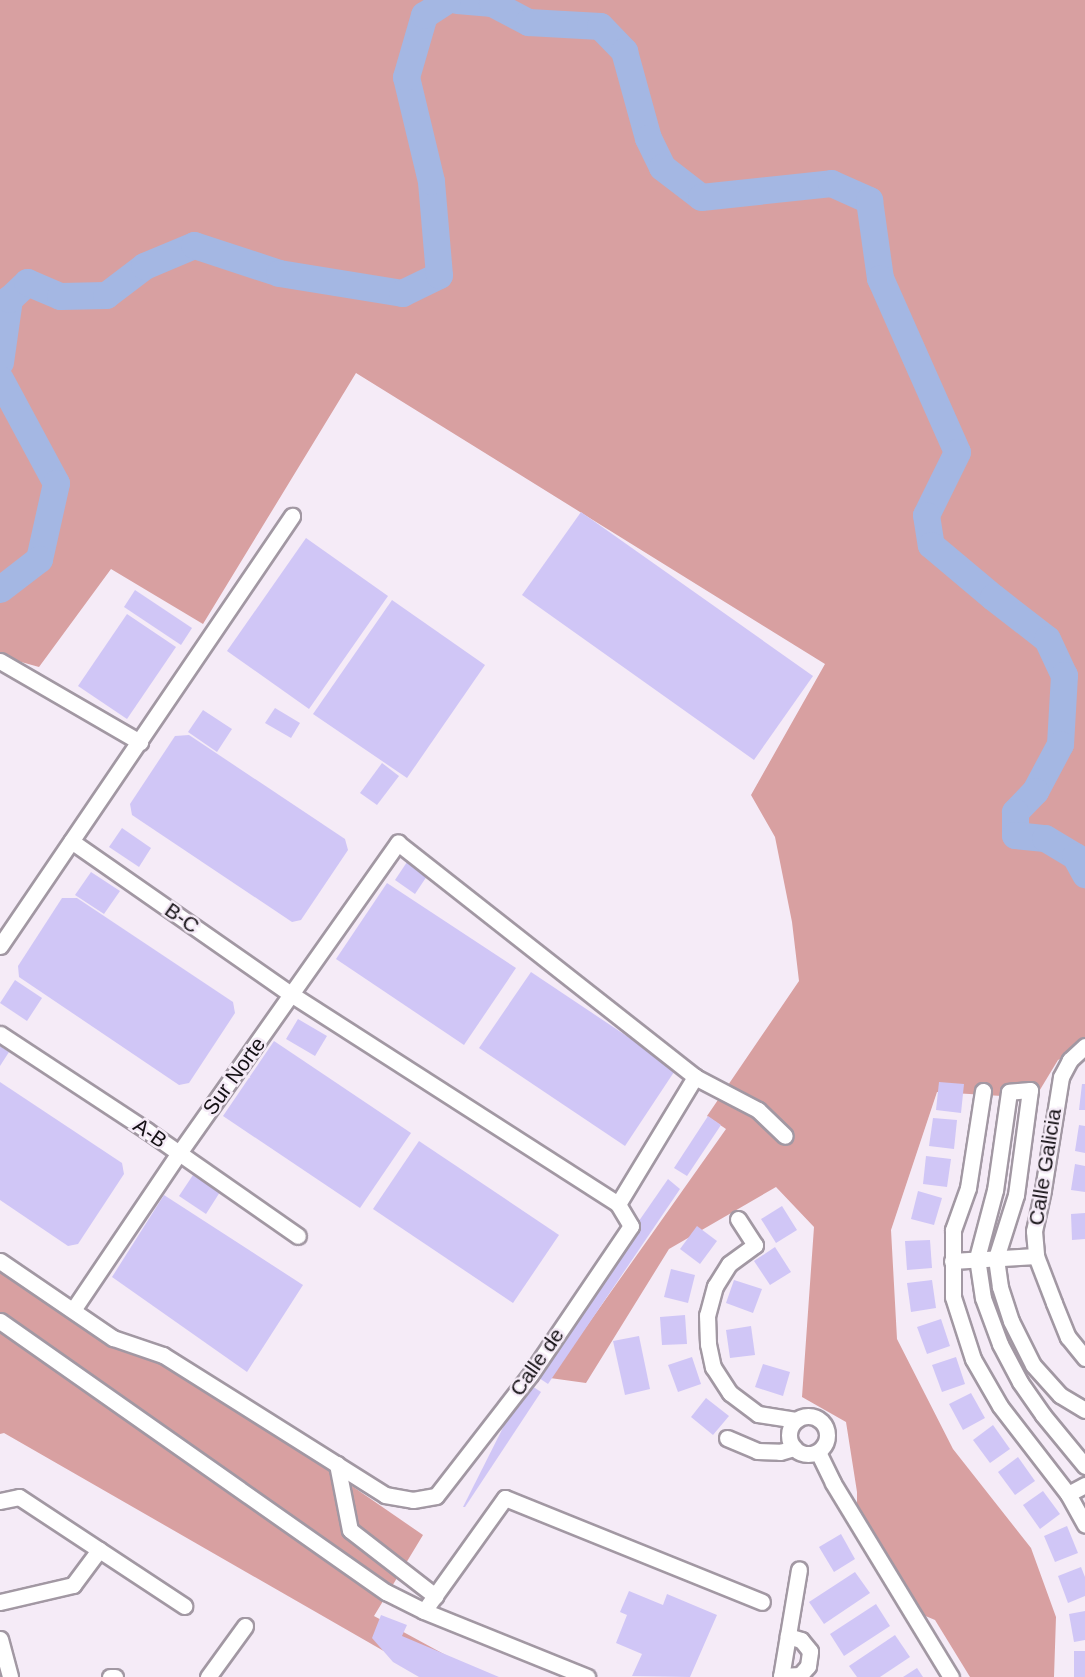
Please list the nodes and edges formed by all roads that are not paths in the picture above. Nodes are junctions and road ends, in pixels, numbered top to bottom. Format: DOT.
graph roads {
  1 [pos="292,516"];
  2 [pos="0,661"];
  3 [pos="140,742"];
  4 [pos="71,842"];
  5 [pos="0,946"];
  6 [pos="292,995"];
  7 [pos="0,1034"];
  8 [pos="1085,1046"];
  9 [pos="695,1077"];
  10 [pos="983,1091"];
  11 [pos="785,1136"];
  12 [pos="179,1153"];
  13 [pos="618,1204"];
  14 [pos="738,1219"];
  15 [pos="298,1236"];
  16 [pos="1036,1256"];
  17 [pos="977,1258"];
  18 [pos="996,1258"];
  19 [pos="0,1261"];
  20 [pos="952,1261"];
  21 [pos="73,1310"];
  22 [pos="0,1321"];
  23 [pos="1085,1358"];
  24 [pos="1085,1410"];
  25 [pos="796,1420"];
  26 [pos="728,1438"];
  27 [pos="794,1448"];
  28 [pos="818,1452"];
  29 [pos="338,1464"];
  30 [pos="1085,1466"];
  31 [pos="1085,1485"];
  32 [pos="1076,1500"];
  33 [pos="0,1501"];
  34 [pos="1085,1525"];
  35 [pos="99,1550"];
  36 [pos="799,1570"];
  37 [pos="435,1596"];
  38 [pos="0,1602"];
  39 [pos="762,1602"];
  40 [pos="184,1606"];
  41 [pos="424,1611"];
  42 [pos="245,1626"];
  43 [pos="788,1636"];
  44 [pos="0,1640"];
  45 [pos="781,1676"];
  46 [pos="10,1677"];
  47 [pos="208,1677"];
  48 [pos="587,1677"];
  49 [pos="951,1677"];
  1 -- 3 [label="street"];
  2 -- 3 [label="street"];
  3 -- 4 [label="street"];
  4 -- 5 [label="street"];
  4 -- 6 [label="street, B-C"];
  6 -- 9 [label="street, Sur Norte"];
  6 -- 12 [label="street, Sur Norte"];
  6 -- 13 [label="street, B-C"];
  7 -- 12 [label="street, A-B"];
  8 -- 16 [label="street, Calle Galicia"];
  9 -- 11 [label="street"];
  9 -- 13 [label="street"];
  10 -- 20 [label="street"];
  12 -- 15 [label="street, A-B"];
  12 -- 21 [label="street, Sur Norte"];
  13 -- 29 [label="street, Calle de"];
  14 -- 25 [label="street"];
  16 -- 18 [label="street"];
  16 -- 23 [label="street, Calle Galicia"];
  17 -- 18 [label="street"];
  17 -- 18 [label="street"];
  17 -- 20 [label="street"];
  17 -- 30 [label="street"];
  18 -- 24 [label="street"];
  19 -- 21 [label="street"];
  20 -- 32 [label="street"];
  21 -- 29 [label="street"];
  22 -- 41 [label="street"];
  25 -- 27 [label="street"];
  25 -- 28 [label="street"];
  26 -- 27 [label="street"];
  27 -- 28 [label="street"];
  28 -- 49 [label="street"];
  29 -- 37 [label="street"];
  31 -- 32 [label="street"];
  32 -- 34 [label="street"];
  33 -- 35 [label="street"];
  35 -- 38 [label="street"];
  35 -- 40 [label="street"];
  36 -- 43 [label="street"];
  37 -- 39 [label="street"];
  37 -- 41 [label="street"];
  41 -- 48 [label="street"];
  42 -- 47 [label="street"];
  43 -- 45 [label="street"];
  43 -- 45 [label="street"];
  44 -- 46 [label="street"];
}
